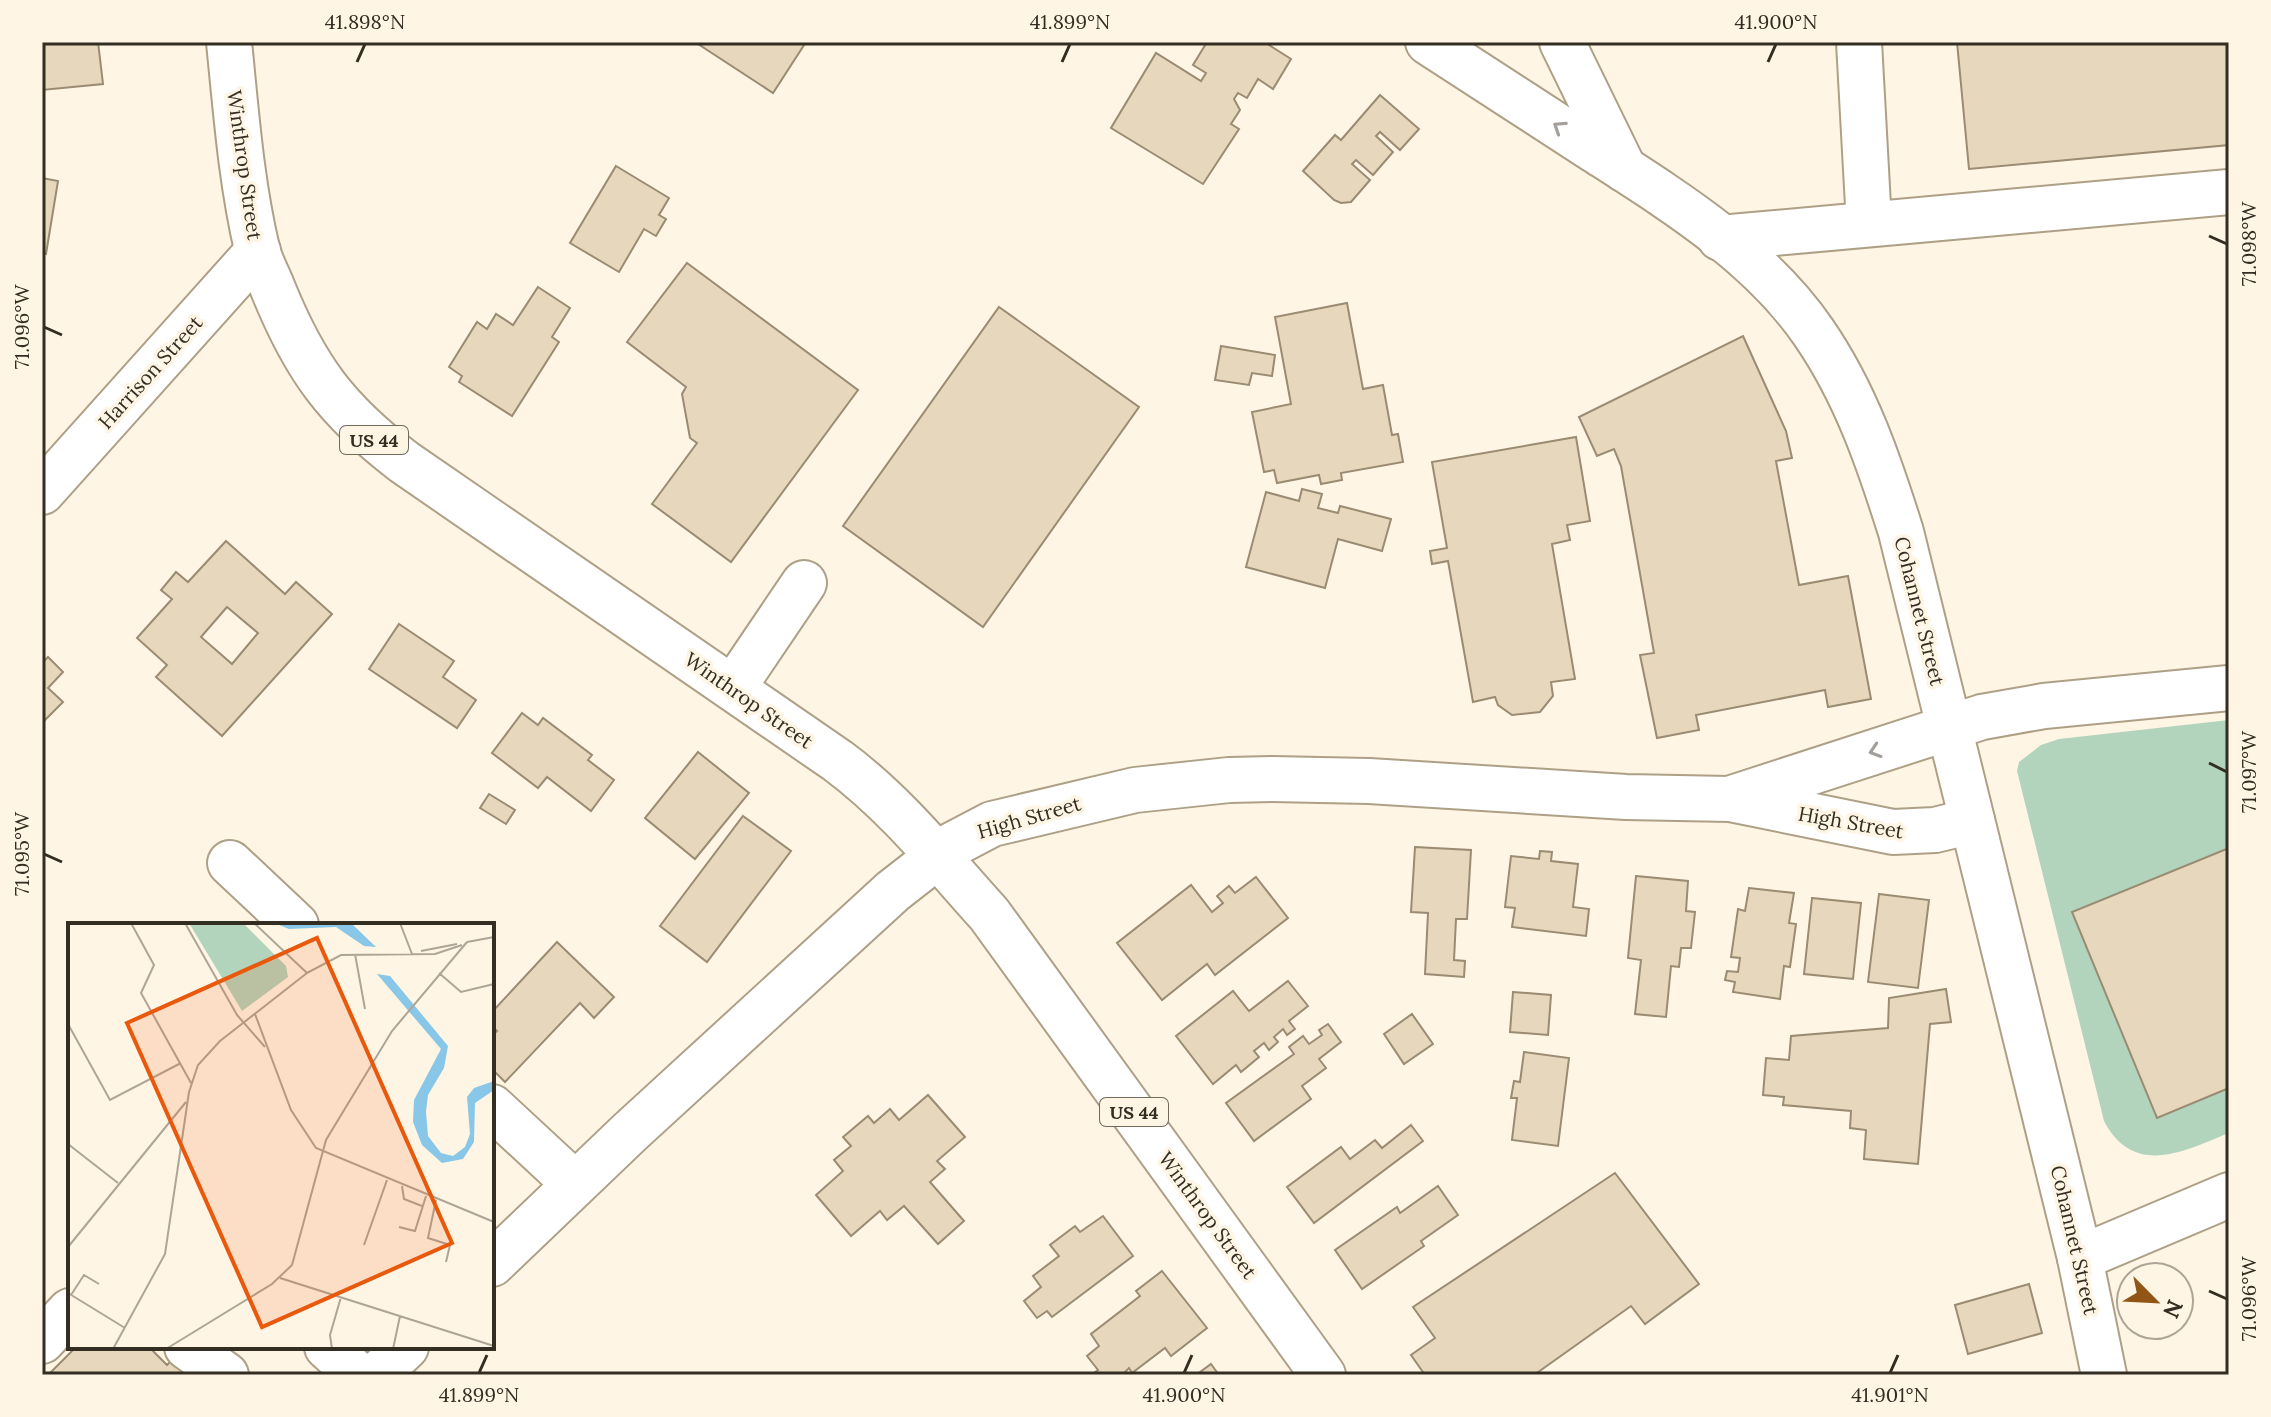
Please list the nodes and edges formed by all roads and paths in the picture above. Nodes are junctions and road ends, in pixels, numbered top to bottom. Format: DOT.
graph roads {
  1 [pos="229,42"];
  2 [pos="1428,42"];
  3 [pos="1562,42"];
  4 [pos="1859,42"];
  5 [pos="1624,169"];
  6 [pos="2229,192"];
  7 [pos="1869,224"];
  8 [pos="1720,238"];
  9 [pos="258,251"];
  10 [pos="42,492"];
  11 [pos="804,583"];
  12 [pos="733,688"];
  13 [pos="2229,688"];
  14 [pos="1949,727"];
  15 [pos="1730,799"];
  16 [pos="1972,821"];
  17 [pos="937,855"];
  18 [pos="230,863"];
  19 [pos="294,923"];
  20 [pos="494,1109"];
  21 [pos="575,1184"];
  22 [pos="2229,1195"];
  23 [pos="2080,1258"];
  24 [pos="494,1262"];
  25 [pos="68,1313"];
  26 [pos="42,1341"];
  27 [pos="190,1349"];
  28 [pos="329,1349"];
  29 [pos="404,1349"];
  30 [pos="226,1375"];
  31 [pos="358,1375"];
  32 [pos="377,1375"];
  33 [pos="1323,1375"];
  34 [pos="2104,1375"];
  1 -- 9 [label="main road, Winthrop Street / US 44"];
  5 -- 2 [label="main road, Cohannet Street, one-way"];
  3 -- 5 [label="main road"];
  4 -- 7 [label="main road"];
  5 -- 8 [label="main road, Cohannet Street"];
  6 -- 7 [label="main road"];
  7 -- 8 [label="main road"];
  8 -- 14 [label="main road, Cohannet Street"];
  9 -- 10 [label="main road, Harrison Street"];
  9 -- 12 [label="main road, Winthrop Street / US 44"];
  11 -- 12 [label="main road"];
  12 -- 17 [label="main road, Winthrop Street / US 44"];
  13 -- 14 [label="main road, High Street"];
  14 -- 15 [label="main road, High Street, one-way"];
  14 -- 16 [label="main road, Cohannet Street"];
  15 -- 16 [label="main road, High Street"];
  15 -- 17 [label="main road, High Street"];
  16 -- 23 [label="main road, Cohannet Street"];
  17 -- 21 [label="main road, High Street"];
  17 -- 33 [label="main road, Winthrop Street / US 44"];
  18 -- 19 [label="main road"];
  20 -- 21 [label="main road"];
  21 -- 24 [label="main road, High Street"];
  22 -- 23 [label="main road"];
  23 -- 34 [label="main road, Cohannet Street"];
  25 -- 26 [label="main road"];
  27 -- 30 [label="main road"];
  28 -- 31 [label="main road"];
  29 -- 32 [label="main road"];
}
